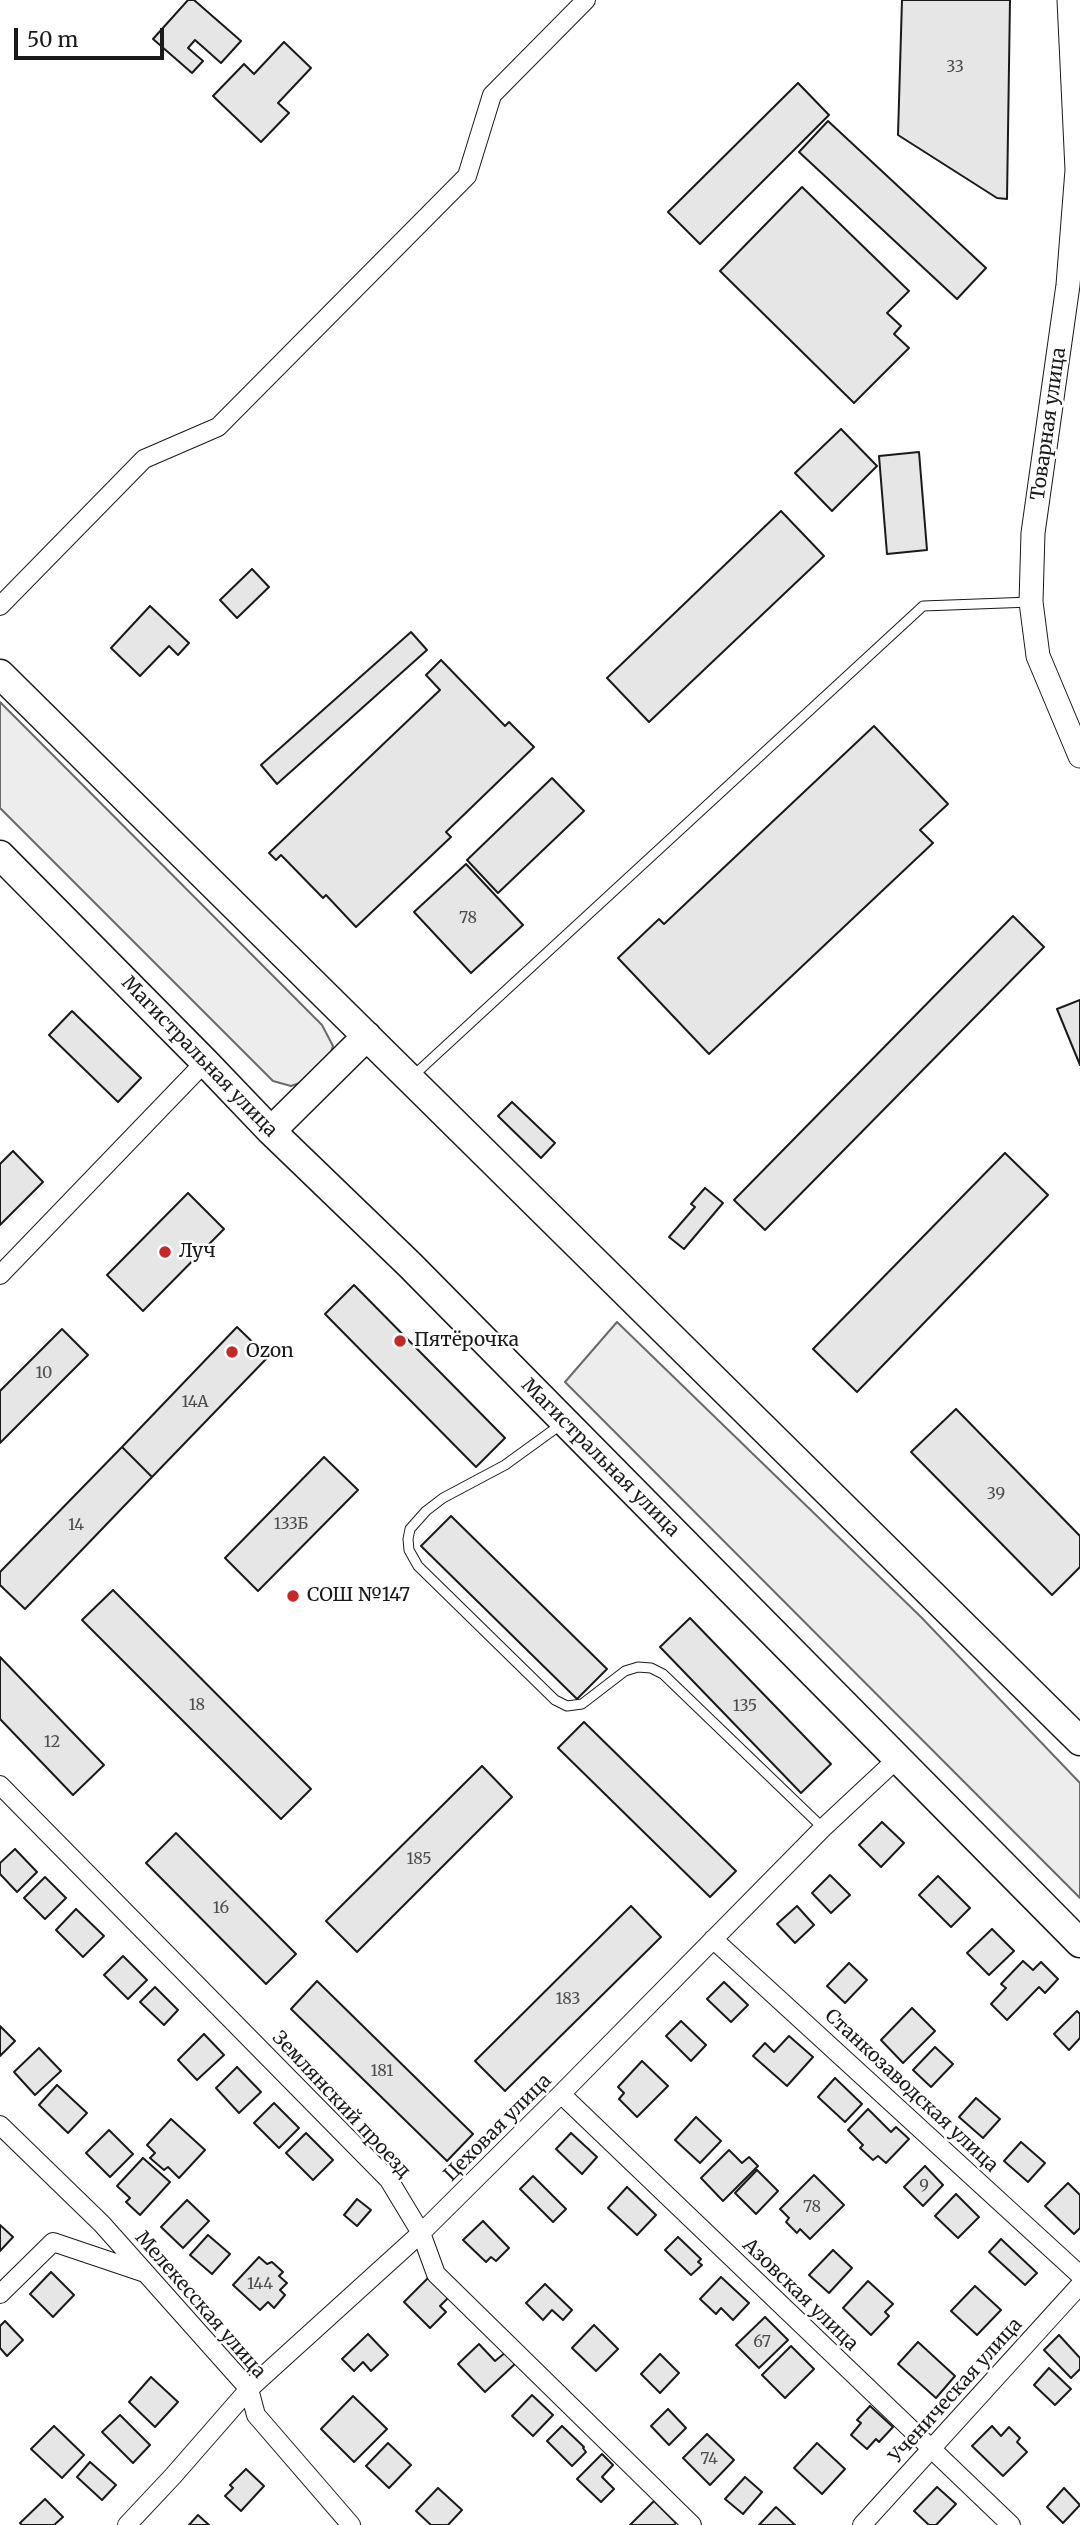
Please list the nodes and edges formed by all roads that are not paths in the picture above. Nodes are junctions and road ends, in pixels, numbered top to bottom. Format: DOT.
graph roads {
  1 [pos="586,0"];
  2 [pos="1069,0"];
  3 [pos="1078,170"];
  4 [pos="1031,602"];
  5 [pos="0,606"];
  6 [pos="0,674"];
  7 [pos="1080,756"];
  8 [pos="0,855"];
  9 [pos="367,1036"];
  10 [pos="205,1062"];
  11 [pos="409,1079"];
  12 [pos="271,1131"];
  13 [pos="0,1275"];
  14 [pos="565,1422"];
  15 [pos="1080,1741"];
  16 [pos="897,1759"];
  17 [pos="0,1785"];
  18 [pos="823,1829"];
  19 [pos="713,1939"];
  20 [pos="1080,1943"];
  21 [pos="561,2094"];
  22 [pos="0,2125"];
  23 [pos="421,2233"];
  24 [pos="148,2274"];
  25 [pos="1080,2275"];
  26 [pos="1080,2285"];
  27 [pos="0,2294"];
  28 [pos="249,2389"];
  29 [pos="930,2450"];
  30 [pos="127,2525"];
  31 [pos="351,2525"];
  32 [pos="692,2525"];
  33 [pos="862,2525"];
  34 [pos="1011,2525"];
  1 -- 5 [label="street"];
  2 -- 3 [label="street, Товарная улица"];
  3 -- 4 [label="street, Товарная улица"];
  4 -- 7 [label="street, Товарная улица"];
  4 -- 11 [label="lane"];
  6 -- 9 [label="main road"];
  8 -- 10 [label="main road, Магистральная улица"];
  9 -- 11 [label="main road"];
  9 -- 12 [label="main road"];
  10 -- 12 [label="main road, Магистральная улица"];
  10 -- 13 [label="street"];
  11 -- 15 [label="main road"];
  12 -- 14 [label="main road, Магистральная улица"];
  14 -- 16 [label="main road, Магистральная улица"];
  14 -- 18 [label="lane"];
  16 -- 18 [label="street, Цеховая улица"];
  16 -- 20 [label="main road, Магистральная улица"];
  17 -- 23 [label="street, Землянский проезд"];
  18 -- 19 [label="street, Цеховая улица"];
  19 -- 21 [label="street, Цеховая улица"];
  19 -- 25 [label="street, Станкозаводская улица"];
  21 -- 23 [label="street, Цеховая улица"];
  21 -- 29 [label="street, Азовская улица"];
  22 -- 24 [label="street, Мелекесская улица"];
  23 -- 28 [label="street, Цеховая улица"];
  23 -- 32 [label="street, Землянский проезд"];
  24 -- 27 [label="street"];
  24 -- 28 [label="street, Мелекесская улица"];
  26 -- 29 [label="street, Ученическая улица"];
  28 -- 30 [label="street, Цеховая улица"];
  28 -- 31 [label="street, Мелекесская улица"];
  29 -- 33 [label="street, Ученическая улица"];
  29 -- 34 [label="street, Азовская улица"];
}
